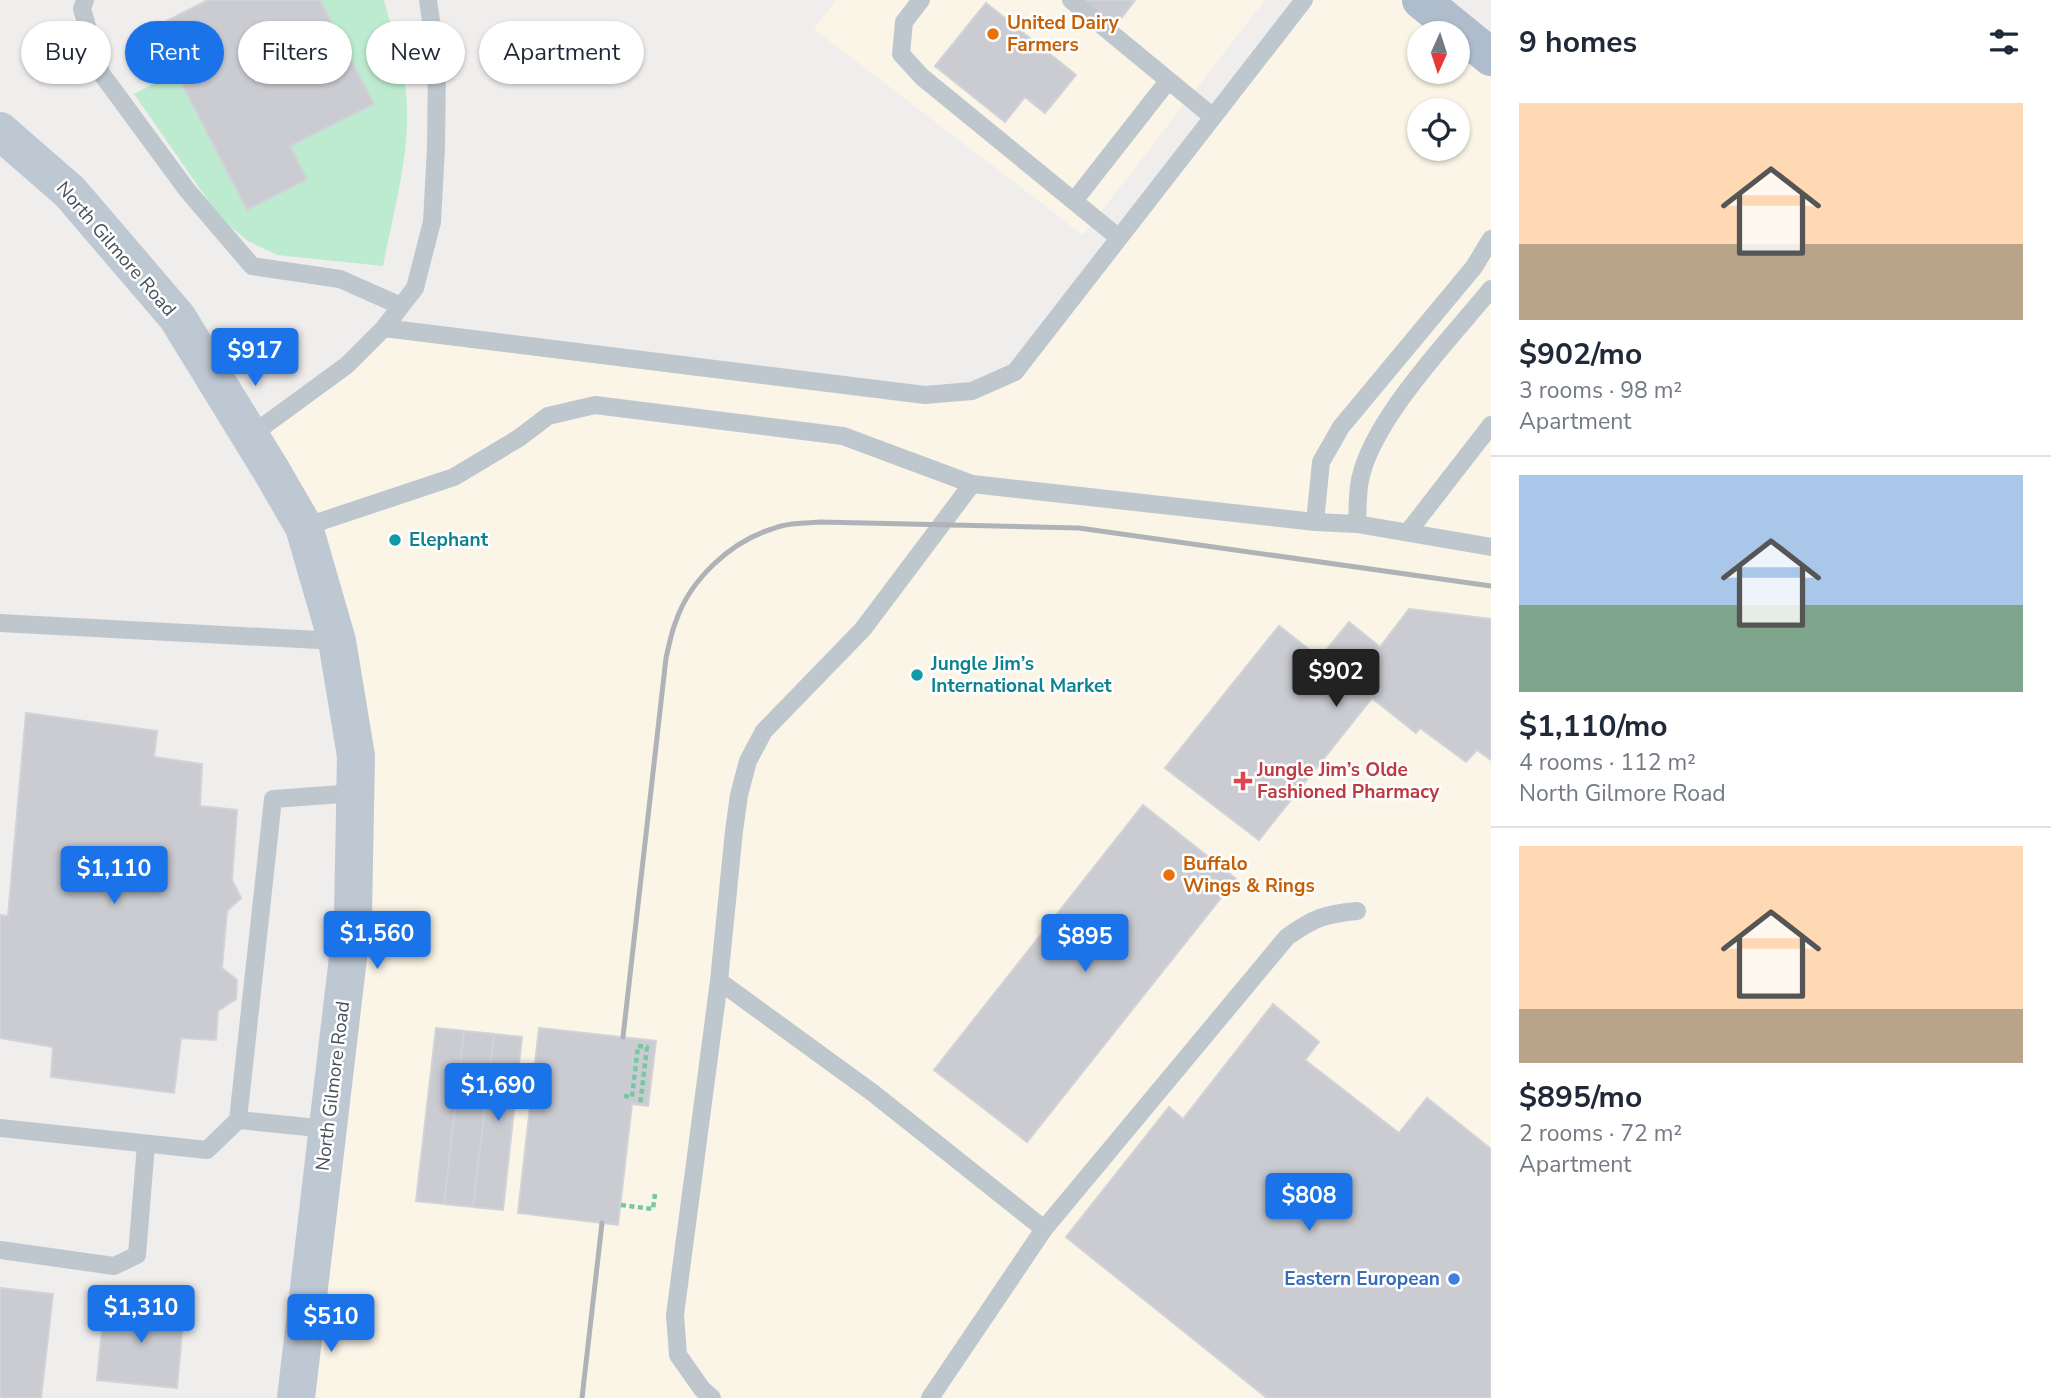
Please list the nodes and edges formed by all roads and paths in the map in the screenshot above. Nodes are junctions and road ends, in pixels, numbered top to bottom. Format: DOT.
graph roads {
  1 [pos="85,0"];
  2 [pos="428,0"];
  3 [pos="921,0"];
  4 [pos="1071,0"];
  5 [pos="1304,0"];
  6 [pos="1421,0"];
  7 [pos="1491,57"];
  8 [pos="1168,81"];
  9 [pos="1213,117"];
  10 [pos="0,131"];
  11 [pos="1074,201"];
  12 [pos="1119,238"];
  13 [pos="1491,239"];
  14 [pos="1491,289"];
  15 [pos="401,306"];
  16 [pos="384,328"];
  17 [pos="1491,425"];
  18 [pos="250,436"];
  19 [pos="972,484"];
  20 [pos="1315,522"];
  21 [pos="1357,524"];
  22 [pos="304,527"];
  23 [pos="1408,532"];
  24 [pos="1491,547"];
  25 [pos="0,623"];
  26 [pos="337,640"];
  27 [pos="356,793"];
  28 [pos="1357,911"];
  29 [pos="719,981"];
  30 [pos="624,1096"];
  31 [pos="640,1105"];
  32 [pos="238,1120"];
  33 [pos="0,1128"];
  34 [pos="328,1129"];
  35 [pos="146,1144"];
  36 [pos="655,1195"];
  37 [pos="621,1205"];
  38 [pos="1044,1229"];
  39 [pos="0,1250"];
  40 [pos="296,1398"];
  41 [pos="712,1398"];
  42 [pos="930,1398"];
  1 -- 15 [label="lane"];
  2 -- 15 [label="lane"];
  3 -- 11 [label="lane"];
  4 -- 8 [label="lane"];
  5 -- 9 [label="lane"];
  6 -- 7 [label="main road"];
  8 -- 9 [label="lane"];
  8 -- 11 [label="lane"];
  9 -- 12 [label="lane"];
  10 -- 18 [label="street, North Gilmore Road"];
  11 -- 12 [label="lane"];
  12 -- 16 [label="lane"];
  13 -- 20 [label="lane"];
  14 -- 21 [label="lane"];
  15 -- 16 [label="lane"];
  16 -- 18 [label="lane"];
  17 -- 23 [label="lane"];
  18 -- 22 [label="street, North Gilmore Road"];
  19 -- 20 [label="lane"];
  19 -- 22 [label="lane"];
  19 -- 29 [label="lane"];
  20 -- 21 [label="lane"];
  21 -- 23 [label="lane"];
  22 -- 26 [label="street, North Gilmore Road"];
  23 -- 24 [label="lane"];
  25 -- 26 [label="lane"];
  26 -- 27 [label="street, North Gilmore Road"];
  27 -- 32 [label="lane"];
  27 -- 34 [label="street, North Gilmore Road"];
  28 -- 38 [label="lane"];
  29 -- 38 [label="lane"];
  29 -- 41 [label="lane"];
  30 -- 31 [label="path"];
  32 -- 34 [label="lane"];
  32 -- 35 [label="lane"];
  33 -- 35 [label="lane"];
  34 -- 40 [label="street, North Gilmore Road"];
  35 -- 39 [label="lane"];
  36 -- 37 [label="path"];
  38 -- 42 [label="lane"];
}
